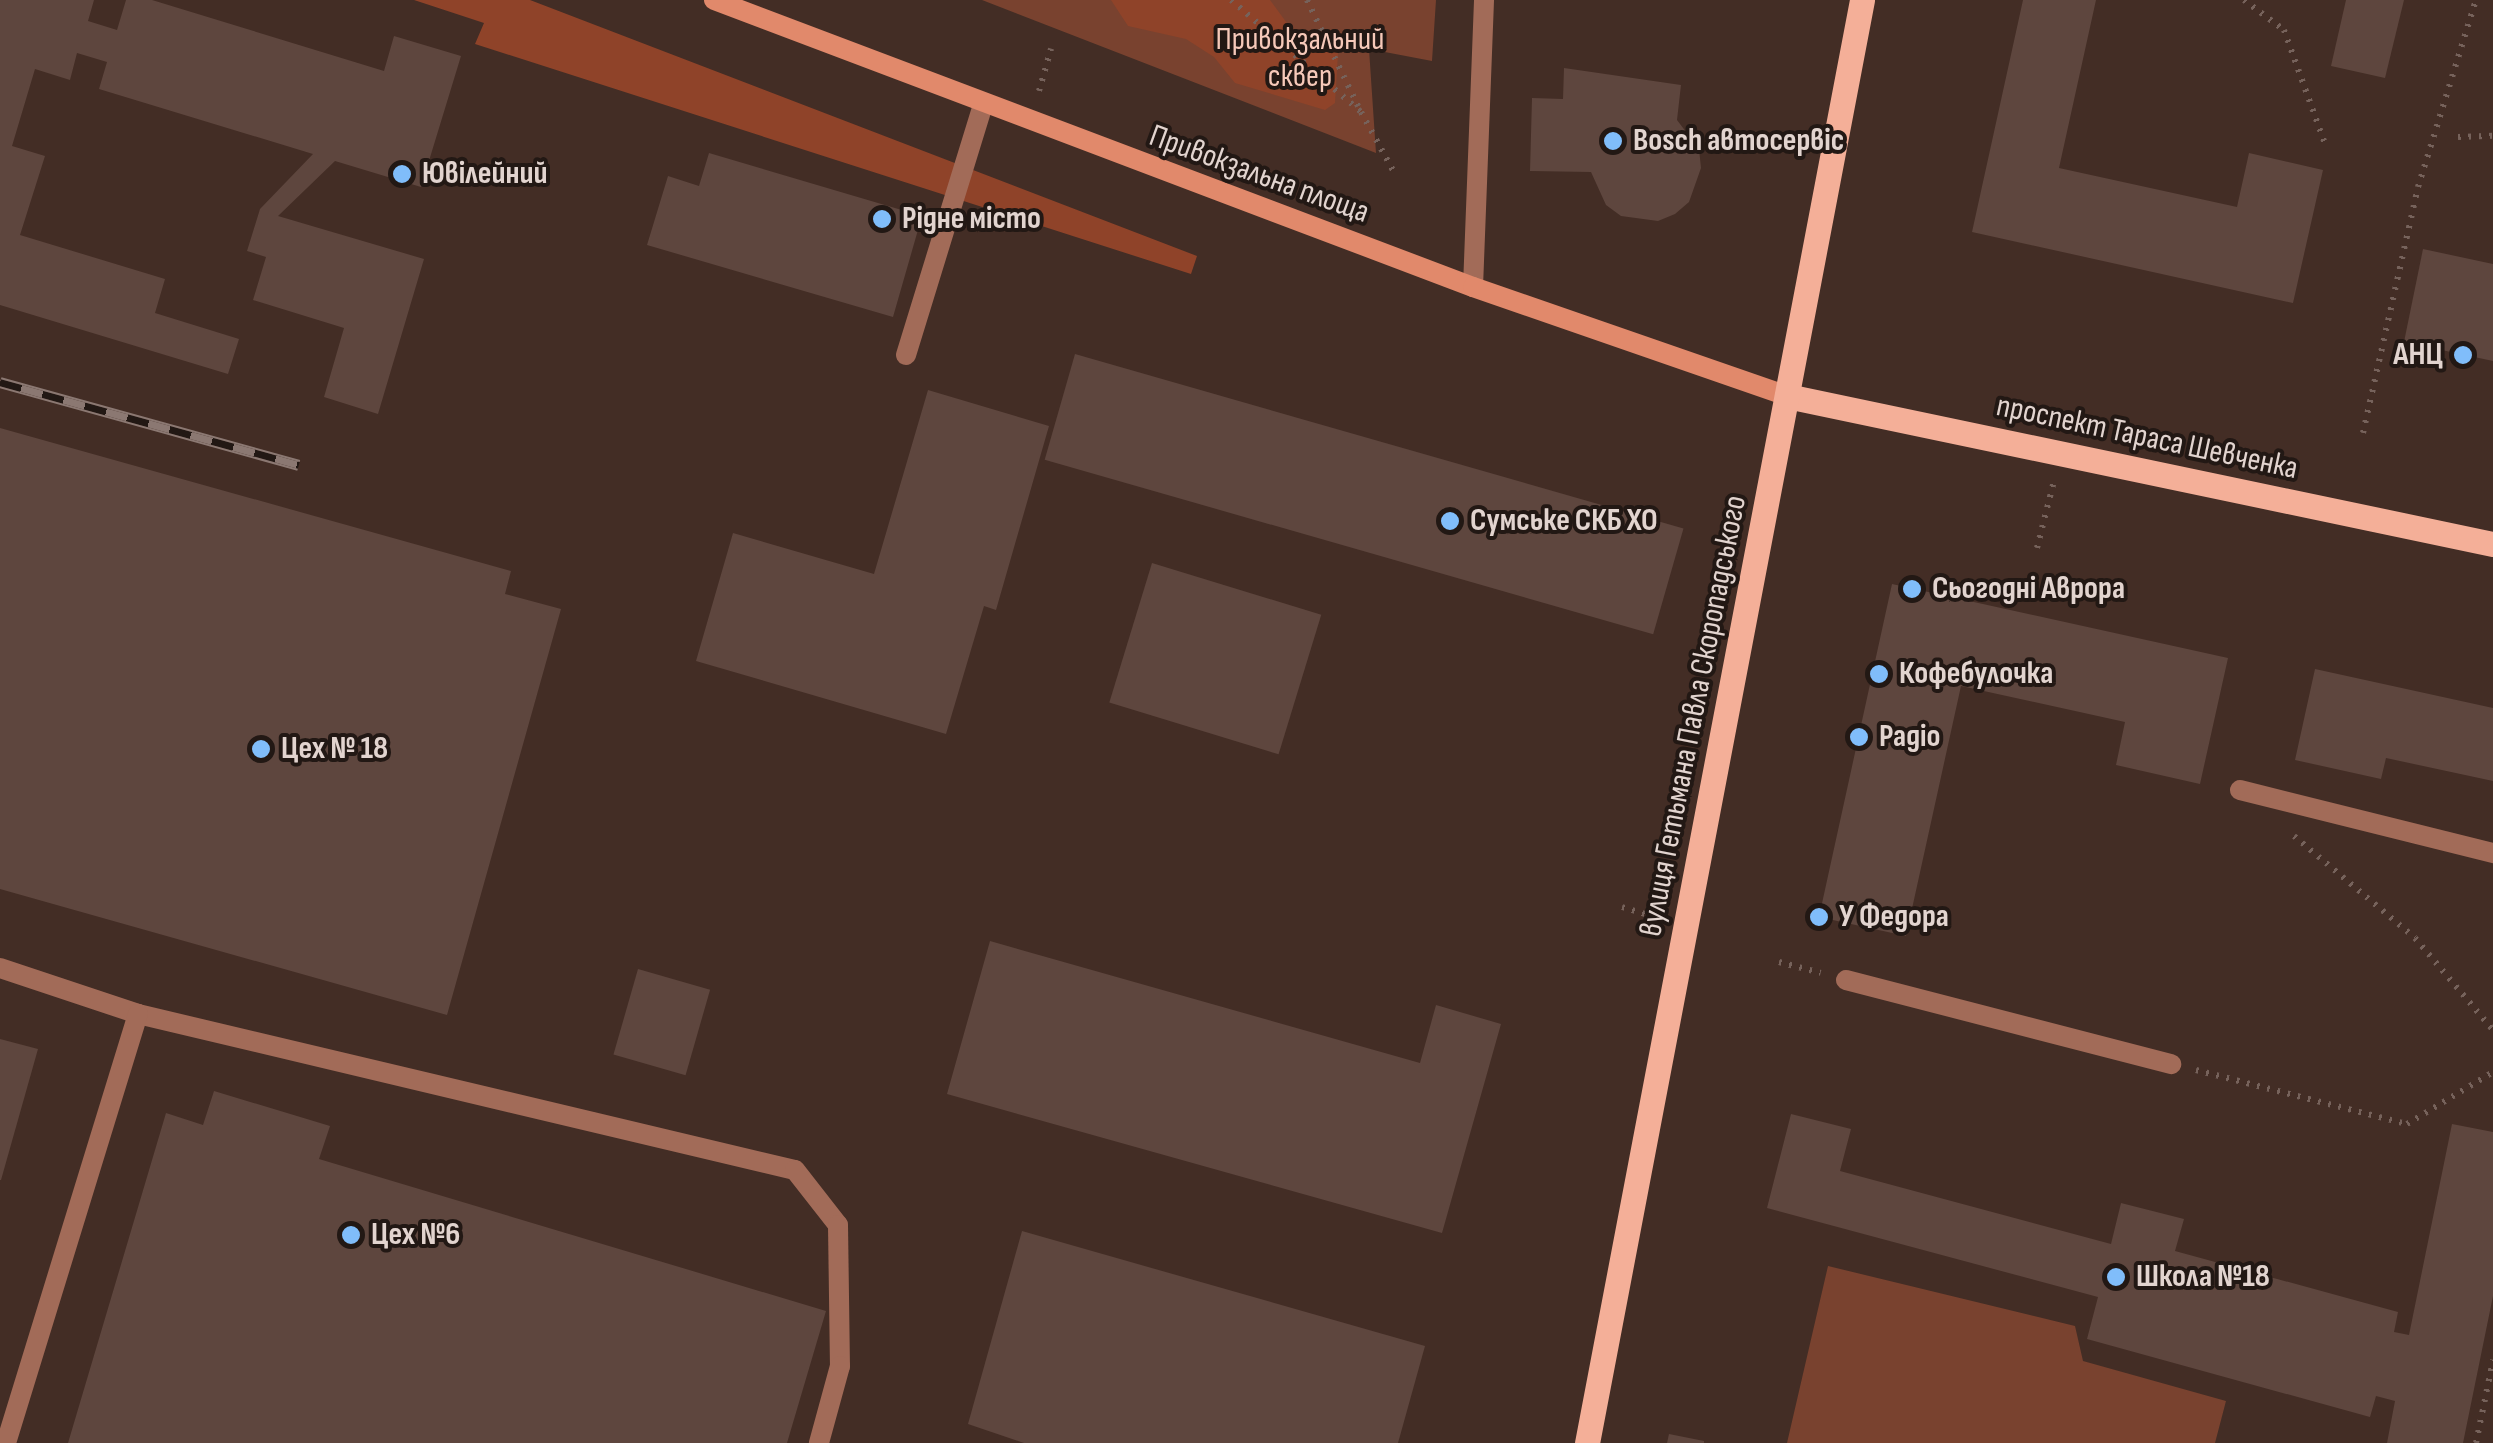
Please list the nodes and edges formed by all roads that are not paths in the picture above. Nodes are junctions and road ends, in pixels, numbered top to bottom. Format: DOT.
graph roads {
  1 [pos="714,0"];
  2 [pos="1484,0"];
  3 [pos="1862,0"];
  4 [pos="983,105"];
  5 [pos="1473,286"];
  6 [pos="906,355"];
  7 [pos="1787,396"];
  8 [pos="2493,544"];
  9 [pos="2240,790"];
  10 [pos="2493,853"];
  11 [pos="0,968"];
  12 [pos="1846,980"];
  13 [pos="138,1014"];
  14 [pos="2171,1064"];
  15 [pos="6,1443"];
  16 [pos="819,1443"];
  17 [pos="1587,1443"];
  1 -- 4 [label="main road, Привокзальна площа"];
  2 -- 5 [label="lane"];
  3 -- 7 [label="main road, вулиця Гетьмана Павла Скоропадського"];
  4 -- 5 [label="main road, Привокзальна площа"];
  4 -- 6 [label="lane"];
  5 -- 7 [label="main road, Привокзальна площа"];
  7 -- 8 [label="main road, проспект Тараса Шевченка"];
  7 -- 17 [label="main road, вулиця Гетьмана Павла Скоропадського"];
  9 -- 10 [label="lane"];
  11 -- 13 [label="lane"];
  12 -- 14 [label="lane"];
  13 -- 15 [label="lane"];
  13 -- 16 [label="lane"];
}
